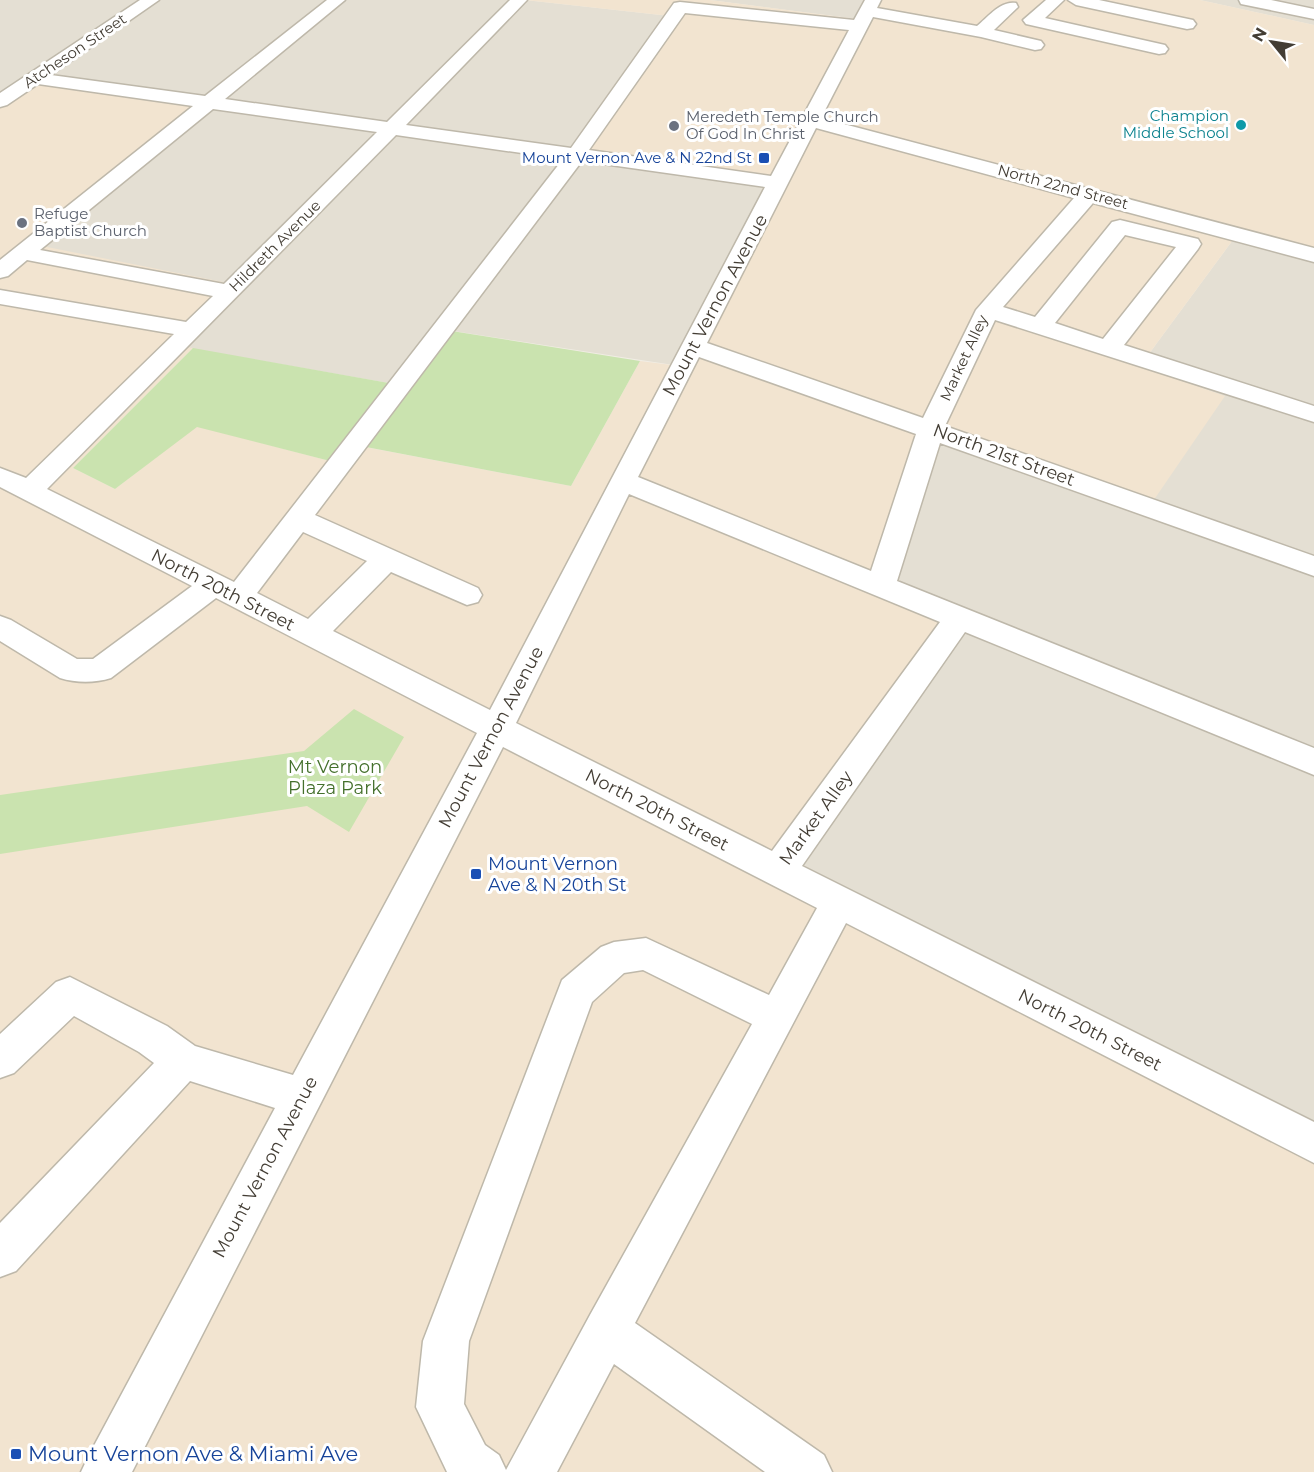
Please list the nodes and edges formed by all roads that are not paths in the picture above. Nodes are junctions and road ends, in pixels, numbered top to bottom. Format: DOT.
graph roads {
  1 [pos="151,0"];
  2 [pos="338,0"];
  3 [pos="519,0"];
  4 [pos="1056,0"];
  5 [pos="1076,0"];
  6 [pos="1247,0"];
  7 [pos="990,3"];
  8 [pos="680,4"];
  9 [pos="1010,8"];
  10 [pos="866,12"];
  11 [pos="1040,14"];
  12 [pos="1314,14"];
  13 [pos="1187,24"];
  14 [pos="981,32"];
  15 [pos="1035,45"];
  16 [pos="1160,49"];
  17 [pos="0,79"];
  18 [pos="31,81"];
  19 [pos="0,101"];
  20 [pos="210,102"];
  21 [pos="811,121"];
  22 [pos="392,129"];
  23 [pos="576,155"];
  24 [pos="779,183"];
  25 [pos="1089,194"];
  26 [pos="1174,217"];
  27 [pos="1160,237"];
  28 [pos="23,253"];
  29 [pos="1314,255"];
  30 [pos="0,271"];
  31 [pos="1053,271"];
  32 [pos="230,292"];
  33 [pos="3,301"];
  34 [pos="988,310"];
  35 [pos="1045,320"];
  36 [pos="192,330"];
  37 [pos="1114,342"];
  38 [pos="693,346"];
  39 [pos="1314,414"];
  40 [pos="931,429"];
  41 [pos="0,476"];
  42 [pos="623,480"];
  43 [pos="29,490"];
  44 [pos="298,519"];
  45 [pos="387,559"];
  46 [pos="1314,566"];
  47 [pos="881,586"];
  48 [pos="226,591"];
  49 [pos="467,595"];
  50 [pos="959,618"];
  51 [pos="0,627"];
  52 [pos="311,635"];
  53 [pos="496,729"];
  54 [pos="1314,762"];
  55 [pos="778,871"];
  56 [pos="839,902"];
  57 [pos="776,1017"];
  58 [pos="0,1060"];
  59 [pos="183,1061"];
  60 [pos="302,1097"];
  61 [pos="1314,1143"];
  62 [pos="0,1255"];
  63 [pos="606,1331"];
  64 [pos="106,1472"];
  65 [pos="482,1472"];
  66 [pos="530,1472"];
  67 [pos="807,1472"];
  1 -- 18 [label="street, Atcheson Street"];
  2 -- 20 [label="street"];
  3 -- 22 [label="street, Hildreth Avenue"];
  4 -- 11 [label="street"];
  5 -- 13 [label="street"];
  6 -- 12 [label="street"];
  7 -- 9 [label="street"];
  8 -- 10 [label="street"];
  8 -- 23 [label="street"];
  9 -- 11 [label="street"];
  9 -- 14 [label="street"];
  10 -- 14 [label="street"];
  10 -- 21 [label="street, Mount Vernon Avenue"];
  11 -- 16 [label="street"];
  14 -- 15 [label="street"];
  17 -- 18 [label="street"];
  18 -- 19 [label="street, Atcheson Street"];
  18 -- 20 [label="street"];
  20 -- 22 [label="street"];
  20 -- 28 [label="street"];
  21 -- 24 [label="street, Mount Vernon Avenue"];
  21 -- 25 [label="street, North 22nd Street"];
  22 -- 23 [label="street"];
  22 -- 32 [label="street, Hildreth Avenue"];
  23 -- 24 [label="street"];
  23 -- 44 [label="street"];
  24 -- 38 [label="street, Mount Vernon Avenue"];
  25 -- 26 [label="street, North 22nd Street"];
  25 -- 31 [label="street, Market Alley"];
  26 -- 27 [label="street"];
  26 -- 29 [label="street, North 22nd Street"];
  27 -- 31 [label="street"];
  27 -- 37 [label="street"];
  28 -- 30 [label="street"];
  28 -- 32 [label="street"];
  31 -- 34 [label="street, Market Alley"];
  31 -- 35 [label="street"];
  32 -- 36 [label="street, Hildreth Avenue"];
  33 -- 36 [label="street"];
  34 -- 35 [label="street"];
  34 -- 40 [label="street, Market Alley"];
  35 -- 37 [label="street"];
  36 -- 43 [label="street, Hildreth Avenue"];
  37 -- 39 [label="street"];
  38 -- 40 [label="street, North 21st Street"];
  38 -- 42 [label="street, Mount Vernon Avenue"];
  40 -- 46 [label="street, North 21st Street"];
  40 -- 47 [label="street, Market Alley"];
  41 -- 43 [label="street, North 20th Street"];
  42 -- 47 [label="street"];
  42 -- 53 [label="street, Mount Vernon Avenue"];
  43 -- 48 [label="street, North 20th Street"];
  44 -- 45 [label="street"];
  44 -- 48 [label="street"];
  45 -- 49 [label="street"];
  45 -- 52 [label="street"];
  47 -- 50 [label="street"];
  48 -- 51 [label="street"];
  48 -- 52 [label="street, North 20th Street"];
  50 -- 54 [label="street"];
  50 -- 55 [label="street, Market Alley"];
  52 -- 53 [label="street, North 20th Street"];
  53 -- 55 [label="street, North 20th Street"];
  53 -- 60 [label="street, Mount Vernon Avenue"];
  55 -- 56 [label="street, North 20th Street"];
  56 -- 57 [label="street"];
  56 -- 61 [label="street, North 20th Street"];
  57 -- 63 [label="street"];
  57 -- 65 [label="street"];
  58 -- 59 [label="street"];
  59 -- 60 [label="street"];
  59 -- 62 [label="street"];
  60 -- 64 [label="street, Mount Vernon Avenue"];
  63 -- 66 [label="street"];
  63 -- 67 [label="street"];
}
